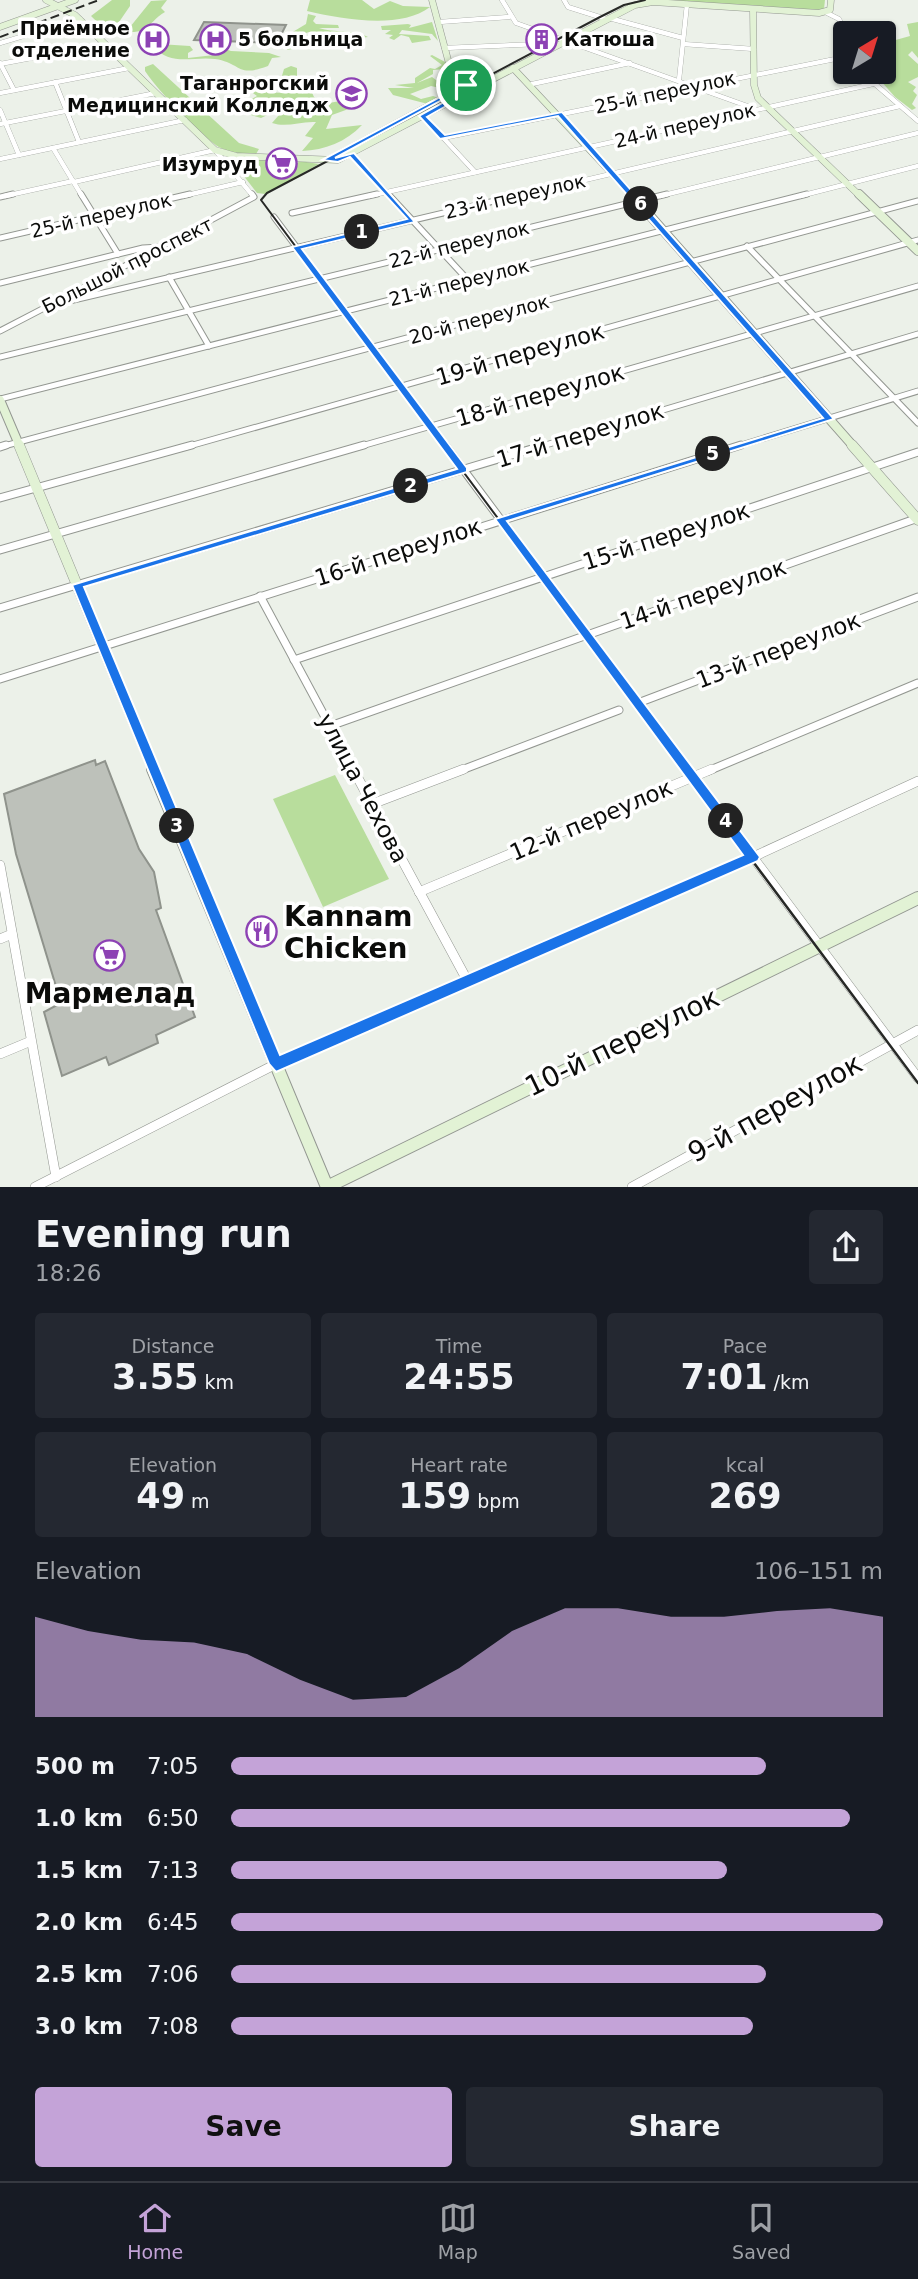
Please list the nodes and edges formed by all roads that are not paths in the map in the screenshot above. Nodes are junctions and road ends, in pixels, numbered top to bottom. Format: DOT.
graph roads {
  1 [pos="46,0"];
  2 [pos="75,0"];
  3 [pos="432,0"];
  4 [pos="502,0"];
  5 [pos="564,0"];
  6 [pos="831,0"];
  7 [pos="648,1"];
  8 [pos="687,4"];
  9 [pos="59,6"];
  10 [pos="753,9"];
  11 [pos="827,13"];
  12 [pos="509,17"];
  13 [pos="80,19"];
  14 [pos="608,19"];
  15 [pos="840,21"];
  16 [pos="439,22"];
  17 [pos="0,27"];
  18 [pos="564,39"];
  19 [pos="683,41"];
  20 [pos="0,43"];
  21 [pos="105,44"];
  22 [pos="444,48"];
  23 [pos="754,49"];
  24 [pos="833,59"];
  25 [pos="631,63"];
  26 [pos="0,64"];
  27 [pos="130,68"];
  28 [pos="513,68"];
  29 [pos="755,74"];
  30 [pos="678,80"];
  31 [pos="55,82"];
  32 [pos="532,84"];
  33 [pos="873,84"];
  34 [pos="466,85"];
  35 [pos="692,86"];
  36 [pos="475,88"];
  37 [pos="14,90"];
  38 [pos="0,93"];
  39 [pos="156,93"];
  40 [pos="767,106"];
  41 [pos="900,106"];
  42 [pos="755,109"];
  43 [pos="0,110"];
  44 [pos="67,111"];
  45 [pos="559,114"];
  46 [pos="423,116"];
  47 [pos="185,120"];
  48 [pos="918,121"];
  49 [pos="3,124"];
  50 [pos="792,130"];
  51 [pos="918,133"];
  52 [pos="443,138"];
  53 [pos="79,142"];
  54 [pos="589,146"];
  55 [pos="53,148"];
  56 [pos="215,149"];
  57 [pos="351,154"];
  58 [pos="19,155"];
  59 [pos="819,155"];
  60 [pos="236,156"];
  61 [pos="0,159"];
  62 [pos="326,160"];
  63 [pos="225,162"];
  64 [pos="918,166"];
  65 [pos="475,172"];
  66 [pos="613,173"];
  67 [pos="73,181"];
  68 [pos="243,182"];
  69 [pos="847,183"];
  70 [pos="386,192"];
  71 [pos="0,197"];
  72 [pos="637,200"];
  73 [pos="918,201"];
  74 [pos="877,211"];
  75 [pos="292,213"];
  76 [pos="95,216"];
  77 [pos="274,217"];
  78 [pos="412,220"];
  79 [pos="663,230"];
  80 [pos="0,238"];
  81 [pos="918,240"];
  82 [pos="909,243"];
  83 [pos="747,246"];
  84 [pos="162,247"];
  85 [pos="297,247"];
  86 [pos="439,249"];
  87 [pos="918,251"];
  88 [pos="118,254"];
  89 [pos="691,261"];
  90 [pos="169,277"];
  91 [pos="320,278"];
  92 [pos="779,279"];
  93 [pos="468,280"];
  94 [pos="0,283"];
  95 [pos="918,286"];
  96 [pos="721,295"];
  97 [pos="48,306"];
  98 [pos="188,310"];
  99 [pos="345,311"];
  100 [pos="814,315"];
  101 [pos="0,331"];
  102 [pos="753,333"];
  103 [pos="918,334"];
  104 [pos="209,346"];
  105 [pos="372,348"];
  106 [pos="852,354"];
  107 [pos="0,357"];
  108 [pos="789,373"];
  109 [pos="402,388"];
  110 [pos="918,391"];
  111 [pos="894,398"];
  112 [pos="0,400"];
  113 [pos="829,419"];
  114 [pos="918,423"];
  115 [pos="431,427"];
  116 [pos="17,442"];
  117 [pos="0,447"];
  118 [pos="918,452"];
  119 [pos="872,467"];
  120 [pos="463,470"];
  121 [pos="36,488"];
  122 [pos="0,498"];
  123 [pos="500,519"];
  124 [pos="918,519"];
  125 [pos="57,534"];
  126 [pos="0,550"];
  127 [pos="543,576"];
  128 [pos="78,585"];
  129 [pos="260,596"];
  130 [pos="918,597"];
  131 [pos="0,608"];
  132 [pos="587,635"];
  133 [pos="102,646"];
  134 [pos="294,660"];
  135 [pos="0,679"];
  136 [pos="918,683"];
  137 [pos="638,703"];
  138 [pos="619,710"];
  139 [pos="330,726"];
  140 [pos="694,777"];
  141 [pos="918,781"];
  142 [pos="372,804"];
  143 [pos="753,857"];
  144 [pos="0,865"];
  145 [pos="419,892"];
  146 [pos="918,898"];
  147 [pos="12,934"];
  148 [pos="0,939"];
  149 [pos="819,945"];
  150 [pos="467,980"];
  151 [pos="918,1030"];
  152 [pos="31,1041"];
  153 [pos="892,1044"];
  154 [pos="0,1054"];
  155 [pos="276,1064"];
  156 [pos="918,1078"];
  157 [pos="56,1177"];
  158 [pos="34,1187"];
  159 [pos="327,1187"];
  160 [pos="632,1187"];
  1 -- 9 [label="main road"];
  2 -- 9 [label="main road"];
  3 -- 16 [label="main road"];
  4 -- 12 [label="street"];
  5 -- 14 [label="street"];
  6 -- 11 [label="main road"];
  7 -- 8 [label="main road"];
  7 -- 14 [label="main road"];
  8 -- 10 [label="main road"];
  8 -- 19 [label="street"];
  9 -- 13 [label="main road"];
  9 -- 17 [label="main road"];
  10 -- 11 [label="main road"];
  10 -- 23 [label="main road"];
  11 -- 15 [label="street"];
  12 -- 16 [label="street"];
  12 -- 18 [label="street"];
  13 -- 20 [label="street"];
  13 -- 21 [label="main road"];
  14 -- 18 [label="main road"];
  14 -- 19 [label="street"];
  16 -- 22 [label="main road"];
  18 -- 22 [label="street"];
  18 -- 25 [label="street"];
  18 -- 28 [label="main road"];
  19 -- 23 [label="street"];
  19 -- 30 [label="street"];
  21 -- 26 [label="street"];
  21 -- 27 [label="main road"];
  22 -- 34 [label="main road"];
  23 -- 29 [label="main road"];
  24 -- 29 [label="street, 25-й переулок"];
  25 -- 30 [label="street"];
  25 -- 32 [label="street"];
  26 -- 37 [label="street"];
  27 -- 31 [label="street"];
  27 -- 39 [label="main road"];
  28 -- 32 [label="main road"];
  28 -- 36 [label="main road"];
  29 -- 35 [label="street, 25-й переулок"];
  29 -- 40 [label="main road"];
  30 -- 35 [label="street"];
  31 -- 37 [label="street"];
  31 -- 44 [label="street"];
  32 -- 45 [label="main road"];
  33 -- 40 [label="street, 24-й переулок"];
  33 -- 41 [label="street"];
  34 -- 36 [label="main road"];
  34 -- 62 [label="street"];
  35 -- 42 [label="street"];
  35 -- 45 [label="street, 25-й переулок"];
  36 -- 46 [label="main road"];
  37 -- 38 [label="street"];
  39 -- 44 [label="street"];
  39 -- 47 [label="main road"];
  40 -- 42 [label="street, 24-й переулок"];
  40 -- 50 [label="main road"];
  41 -- 48 [label="street"];
  41 -- 50 [label="street, 23-й переулок"];
  42 -- 54 [label="street, 24-й переулок"];
  43 -- 49 [label="street"];
  44 -- 49 [label="street"];
  44 -- 53 [label="street"];
  45 -- 52 [label="street, 25-й переулок"];
  45 -- 54 [label="main road"];
  46 -- 52 [label="street"];
  46 -- 57 [label="main road"];
  47 -- 53 [label="street"];
  47 -- 56 [label="main road"];
  49 -- 58 [label="street"];
  50 -- 59 [label="main road"];
  50 -- 66 [label="street, 23-й переулок"];
  51 -- 59 [label="street, 22-й переулок"];
  52 -- 65 [label="street"];
  53 -- 55 [label="street"];
  54 -- 65 [label="street, 24-й переулок"];
  54 -- 66 [label="main road"];
  55 -- 58 [label="street"];
  55 -- 67 [label="street"];
  56 -- 60 [label="main road"];
  56 -- 63 [label="street"];
  56 -- 67 [label="street"];
  57 -- 62 [label="main road"];
  57 -- 70 [label="street"];
  58 -- 61 [label="street"];
  59 -- 69 [label="main road"];
  59 -- 72 [label="street, 22-й переулок"];
  60 -- 62 [label="main road"];
  60 -- 63 [label="street"];
  63 -- 68 [label="street"];
  64 -- 69 [label="street, 21-й переулок"];
  65 -- 70 [label="street, 24-й переулок"];
  66 -- 72 [label="main road"];
  66 -- 78 [label="street, 23-й переулок"];
  67 -- 71 [label="street"];
  67 -- 76 [label="street"];
  68 -- 76 [label="street, 25-й переулок"];
  68 -- 84 [label="street, Большой проспект"];
  69 -- 74 [label="main road"];
  69 -- 79 [label="street, 21-й переулок"];
  70 -- 75 [label="street, 24-й переулок"];
  70 -- 78 [label="street"];
  72 -- 79 [label="main road"];
  72 -- 86 [label="street, 22-й переулок"];
  73 -- 74 [label="street, 20-й переулок"];
  74 -- 82 [label="main road"];
  74 -- 83 [label="street, 20-й переулок"];
  76 -- 80 [label="street, 25-й переулок"];
  76 -- 88 [label="street"];
  77 -- 85 [label="street"];
  78 -- 85 [label="street, 23-й переулок"];
  78 -- 86 [label="street"];
  79 -- 89 [label="main road"];
  79 -- 93 [label="street, 21-й переулок"];
  81 -- 82 [label="street, 19-й переулок"];
  82 -- 87 [label="main road"];
  82 -- 92 [label="street, 19-й переулок"];
  83 -- 89 [label="street, 20-й переулок"];
  83 -- 92 [label="street"];
  84 -- 88 [label="street"];
  84 -- 97 [label="street, Большой проспект"];
  85 -- 90 [label="street, 23-й переулок"];
  85 -- 91 [label="street"];
  86 -- 91 [label="street, 22-й переулок"];
  86 -- 93 [label="street"];
  88 -- 94 [label="street"];
  89 -- 96 [label="main road"];
  89 -- 105 [label="street, 20-й переулок"];
  90 -- 97 [label="street, 23-й переулок"];
  90 -- 98 [label="street"];
  91 -- 98 [label="street, 22-й переулок"];
  91 -- 99 [label="street"];
  92 -- 96 [label="street, 19-й переулок"];
  92 -- 100 [label="street"];
  93 -- 99 [label="street, 21-й переулок"];
  95 -- 100 [label="street, 18-й переулок"];
  96 -- 102 [label="main road"];
  96 -- 109 [label="street, 19-й переулок"];
  97 -- 101 [label="street, Большой проспект"];
  98 -- 104 [label="street"];
  98 -- 107 [label="street, 22-й переулок"];
  99 -- 104 [label="street, 21-й переулок"];
  99 -- 105 [label="street"];
  100 -- 102 [label="street, 18-й переулок"];
  100 -- 106 [label="street"];
  102 -- 108 [label="main road"];
  102 -- 115 [label="street, 18-й переулок"];
  103 -- 106 [label="street, 17-й переулок"];
  104 -- 112 [label="street, 21-й переулок"];
  105 -- 109 [label="street"];
  105 -- 116 [label="street, 20-й переулок"];
  106 -- 108 [label="street, 17-й переулок"];
  106 -- 111 [label="street"];
  108 -- 113 [label="main road"];
  108 -- 120 [label="street, 17-й переулок"];
  109 -- 115 [label="street"];
  109 -- 121 [label="street, 19-й переулок"];
  110 -- 111 [label="street, 16-й переулок"];
  111 -- 113 [label="street, 16-й переулок"];
  111 -- 114 [label="street"];
  112 -- 116 [label="main road"];
  113 -- 119 [label="main road"];
  113 -- 123 [label="street, 16-й переулок"];
  115 -- 120 [label="street"];
  115 -- 125 [label="street, 18-й переулок"];
  116 -- 117 [label="street, 20-й переулок"];
  116 -- 121 [label="main road"];
  118 -- 119 [label="street, 15-й переулок"];
  119 -- 124 [label="main road"];
  119 -- 127 [label="street, 15-й переулок"];
  120 -- 123 [label="street"];
  120 -- 128 [label="street, 17-й переулок"];
  121 -- 122 [label="street, 19-й переулок"];
  121 -- 125 [label="main road"];
  123 -- 127 [label="street"];
  123 -- 129 [label="street, 16-й переулок"];
  124 -- 132 [label="street, 14-й переулок"];
  125 -- 126 [label="street, 18-й переулок"];
  125 -- 128 [label="main road"];
  127 -- 132 [label="street"];
  127 -- 134 [label="street, 15-й переулок"];
  128 -- 131 [label="street, 17-й переулок"];
  128 -- 133 [label="main road"];
  129 -- 133 [label="street, 16-й переулок"];
  129 -- 134 [label="street, улица Чехова"];
  130 -- 137 [label="street, 13-й переулок"];
  132 -- 137 [label="street"];
  132 -- 139 [label="street, 14-й переулок"];
  133 -- 135 [label="street, 16-й переулок"];
  133 -- 155 [label="main road"];
  134 -- 139 [label="street, улица Чехова"];
  136 -- 140 [label="street, 12-й переулок"];
  137 -- 140 [label="street"];
  138 -- 142 [label="street"];
  139 -- 142 [label="street, улица Чехова"];
  140 -- 143 [label="street"];
  140 -- 145 [label="street, 12-й переулок"];
  141 -- 143 [label="street"];
  142 -- 145 [label="street, улица Чехова"];
  143 -- 149 [label="street"];
  143 -- 150 [label="street"];
  144 -- 147 [label="street"];
  145 -- 150 [label="street, улица Чехова"];
  146 -- 149 [label="main road, 10-й переулок"];
  147 -- 148 [label="street"];
  147 -- 152 [label="street"];
  149 -- 153 [label="street"];
  149 -- 159 [label="main road, 10-й переулок"];
  150 -- 155 [label="street"];
  151 -- 153 [label="street, 9-й переулок"];
  152 -- 154 [label="street"];
  152 -- 157 [label="street"];
  153 -- 156 [label="street"];
  153 -- 160 [label="street, 9-й переулок"];
  155 -- 157 [label="street"];
  155 -- 159 [label="main road"];
  157 -- 158 [label="street"];
}
